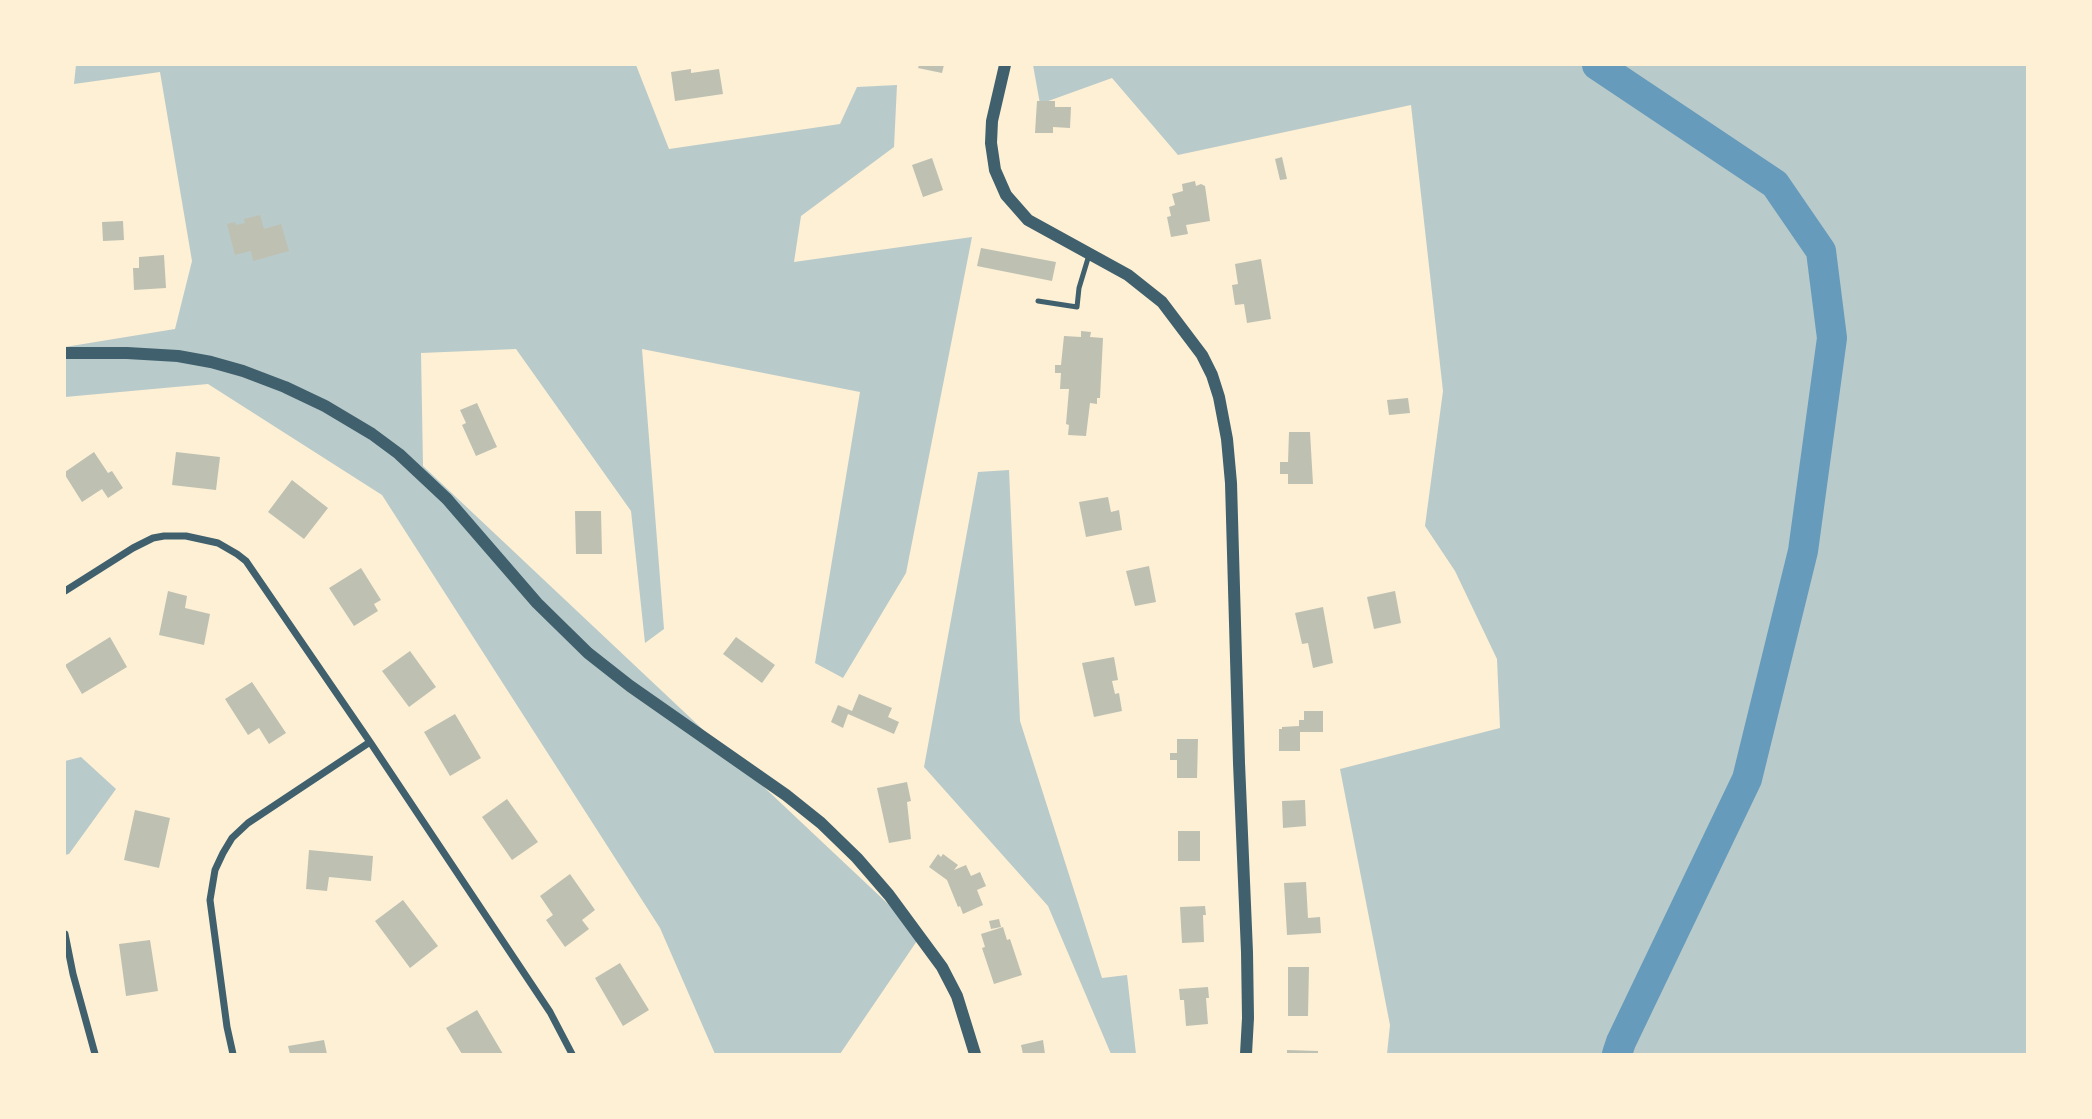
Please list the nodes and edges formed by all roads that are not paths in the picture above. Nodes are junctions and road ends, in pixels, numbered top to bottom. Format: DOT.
graph roads {
  1 [pos="1004,65"];
  2 [pos="1089,255"];
  3 [pos="1038,301"];
  4 [pos="65,354"];
  5 [pos="65,590"];
  6 [pos="370,742"];
  7 [pos="65,934"];
  8 [pos="94,1054"];
  9 [pos="233,1054"];
  10 [pos="572,1054"];
  11 [pos="975,1054"];
  12 [pos="1246,1054"];
  1 -- 2 [label="street"];
  2 -- 3 [label="lane"];
  2 -- 12 [label="street"];
  4 -- 11 [label="street"];
  5 -- 6 [label="street"];
  6 -- 9 [label="street"];
  6 -- 10 [label="street"];
  7 -- 8 [label="street"];
}
